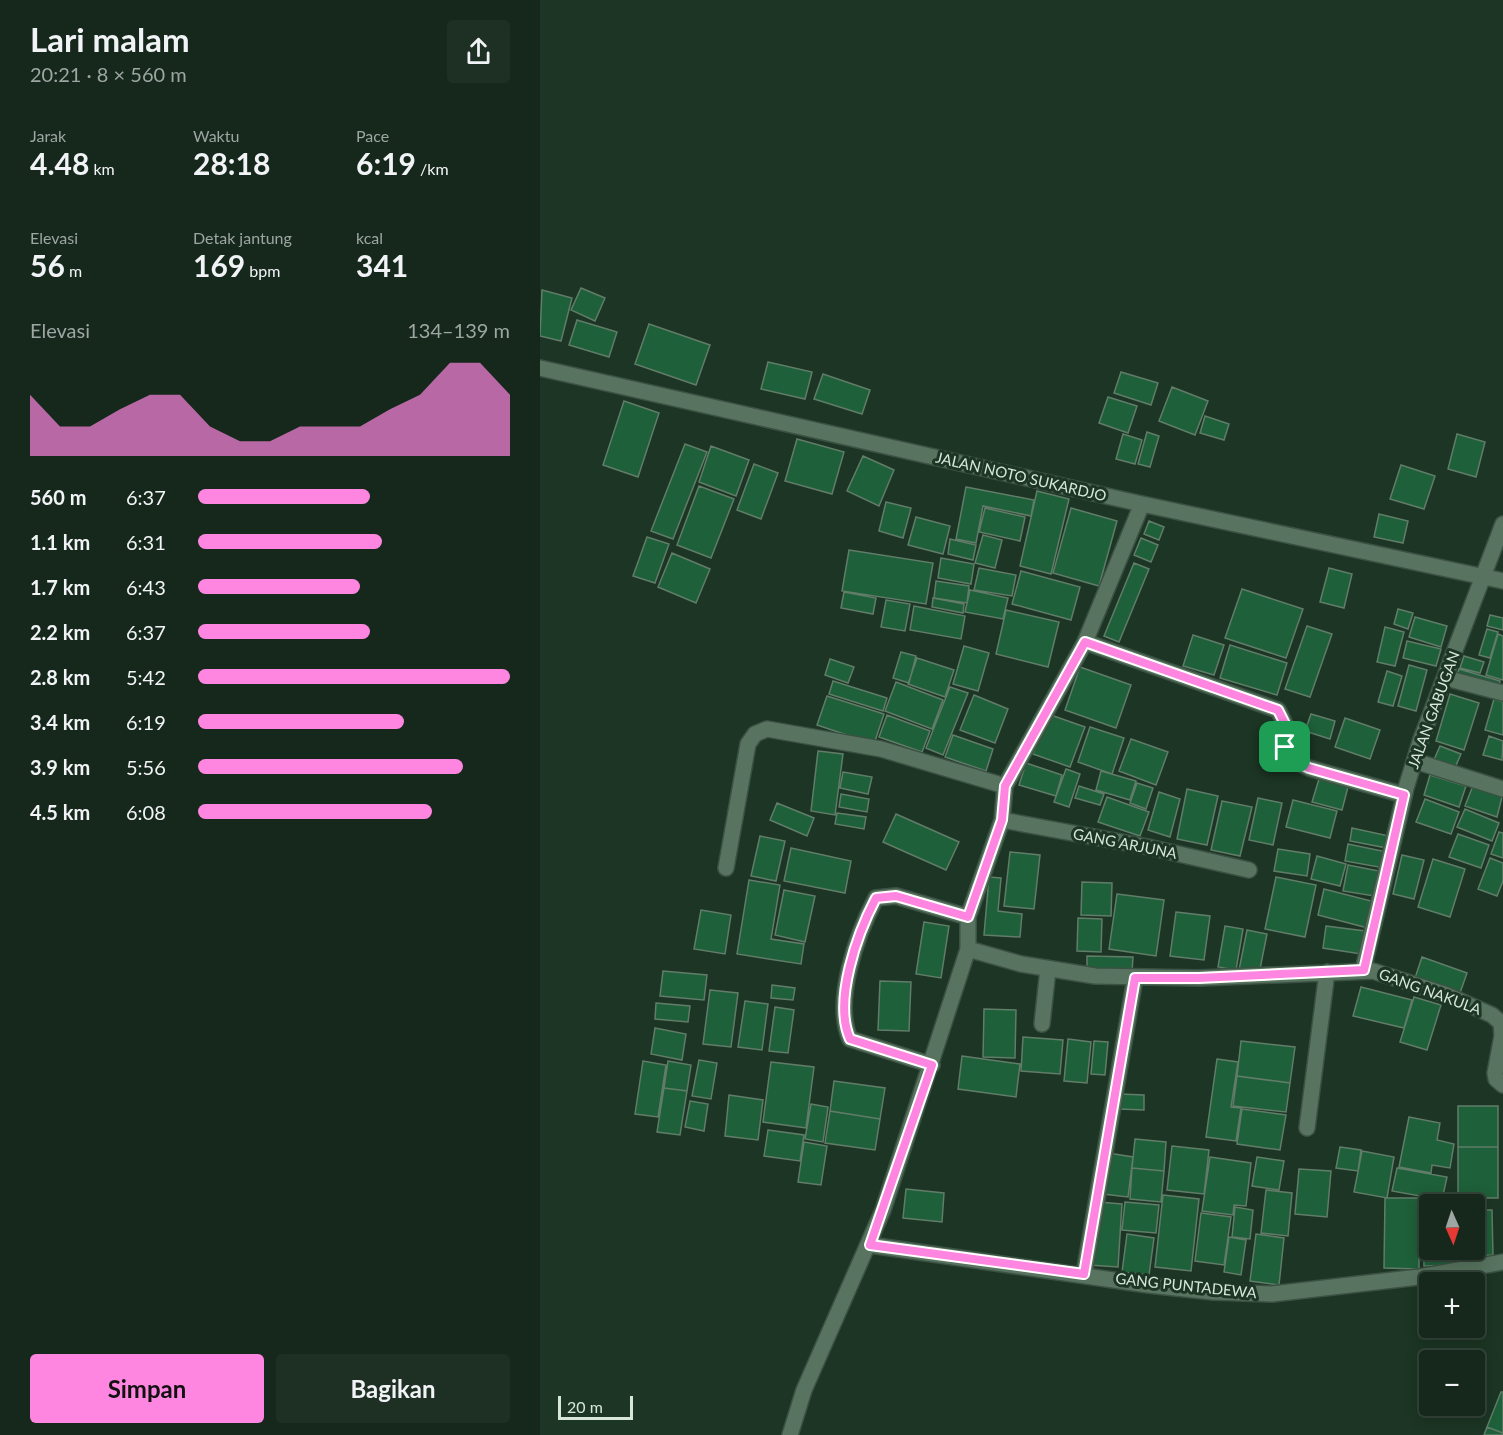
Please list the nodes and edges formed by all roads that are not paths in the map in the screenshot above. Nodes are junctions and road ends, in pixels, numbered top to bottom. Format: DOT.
graph roads {
  1 [pos="540,368"];
  2 [pos="1142,504"];
  3 [pos="1503,524"];
  4 [pos="1485,576"];
  5 [pos="1503,581"];
  6 [pos="1085,642"];
  7 [pos="1446,678"];
  8 [pos="1503,693"];
  9 [pos="1415,761"];
  10 [pos="1005,786"];
  11 [pos="1503,789"];
  12 [pos="1404,795"];
  13 [pos="1002,820"];
  14 [pos="726,868"];
  15 [pos="1249,870"];
  16 [pos="968,917"];
  17 [pos="968,949"];
  18 [pos="1048,969"];
  19 [pos="1364,970"];
  20 [pos="1328,972"];
  21 [pos="1135,978"];
  22 [pos="1502,1021"];
  23 [pos="1041,1024"];
  24 [pos="932,1065"];
  25 [pos="1503,1085"];
  26 [pos="1306,1128"];
  27 [pos="870,1245"];
  28 [pos="1503,1262"];
  29 [pos="1084,1274"];
  30 [pos="790,1435"];
  1 -- 2 [label="street, JALAN NOTO SUKARDJO"];
  2 -- 4 [label="street, JALAN NOTO SUKARDJO"];
  2 -- 6 [label="street"];
  3 -- 4 [label="street, JALAN GABUGAN"];
  4 -- 5 [label="street, JALAN NOTO SUKARDJO"];
  4 -- 7 [label="street, JALAN GABUGAN"];
  6 -- 10 [label="street"];
  6 -- 12 [label="street"];
  7 -- 8 [label="street"];
  7 -- 9 [label="street, JALAN GABUGAN"];
  9 -- 11 [label="street"];
  9 -- 12 [label="street, JALAN GABUGAN"];
  10 -- 13 [label="street"];
  10 -- 14 [label="street"];
  12 -- 19 [label="street, JALAN GABUGAN"];
  13 -- 15 [label="street, GANG ARJUNA"];
  13 -- 16 [label="street"];
  16 -- 17 [label="street"];
  16 -- 24 [label="street"];
  17 -- 18 [label="street, GANG NAKULA"];
  17 -- 24 [label="street"];
  18 -- 21 [label="street, GANG NAKULA"];
  18 -- 23 [label="street"];
  19 -- 20 [label="street, GANG NAKULA"];
  19 -- 22 [label="street, GANG NAKULA"];
  20 -- 21 [label="street, GANG NAKULA"];
  20 -- 26 [label="street"];
  21 -- 29 [label="street"];
  22 -- 25 [label="street, GANG NAKULA"];
  24 -- 27 [label="street"];
  27 -- 29 [label="street, GANG PUNTADEWA"];
  27 -- 30 [label="street"];
  28 -- 29 [label="street, GANG PUNTADEWA"];
}
